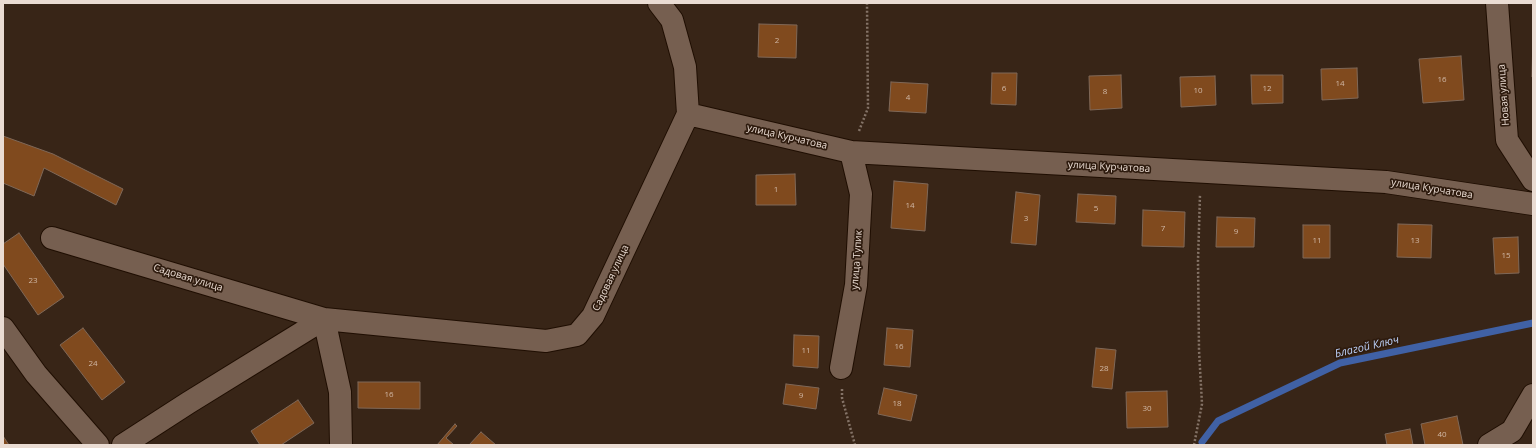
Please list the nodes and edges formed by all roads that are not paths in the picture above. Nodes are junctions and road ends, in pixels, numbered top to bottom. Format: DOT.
graph roads {
  1 [pos="659,3"];
  2 [pos="1497,3"];
  3 [pos="688,114"];
  4 [pos="851,152"];
  5 [pos="1533,180"];
  6 [pos="1533,204"];
  7 [pos="52,238"];
  8 [pos="324,319"];
  9 [pos="3,328"];
  10 [pos="841,368"];
  11 [pos="1533,395"];
  12 [pos="98,445"];
  13 [pos="123,445"];
  14 [pos="341,445"];
  15 [pos="1489,445"];
  1 -- 3 [label="street, Садовая улица"];
  2 -- 5 [label="street, Новая улица"];
  3 -- 4 [label="street, улица Курчатова"];
  3 -- 8 [label="street, Садовая улица"];
  4 -- 6 [label="street, улица Курчатова"];
  4 -- 10 [label="street, улица Тупик"];
  7 -- 8 [label="street, Садовая улица"];
  8 -- 13 [label="street"];
  8 -- 14 [label="street"];
  9 -- 12 [label="street"];
  11 -- 15 [label="street"];
}
